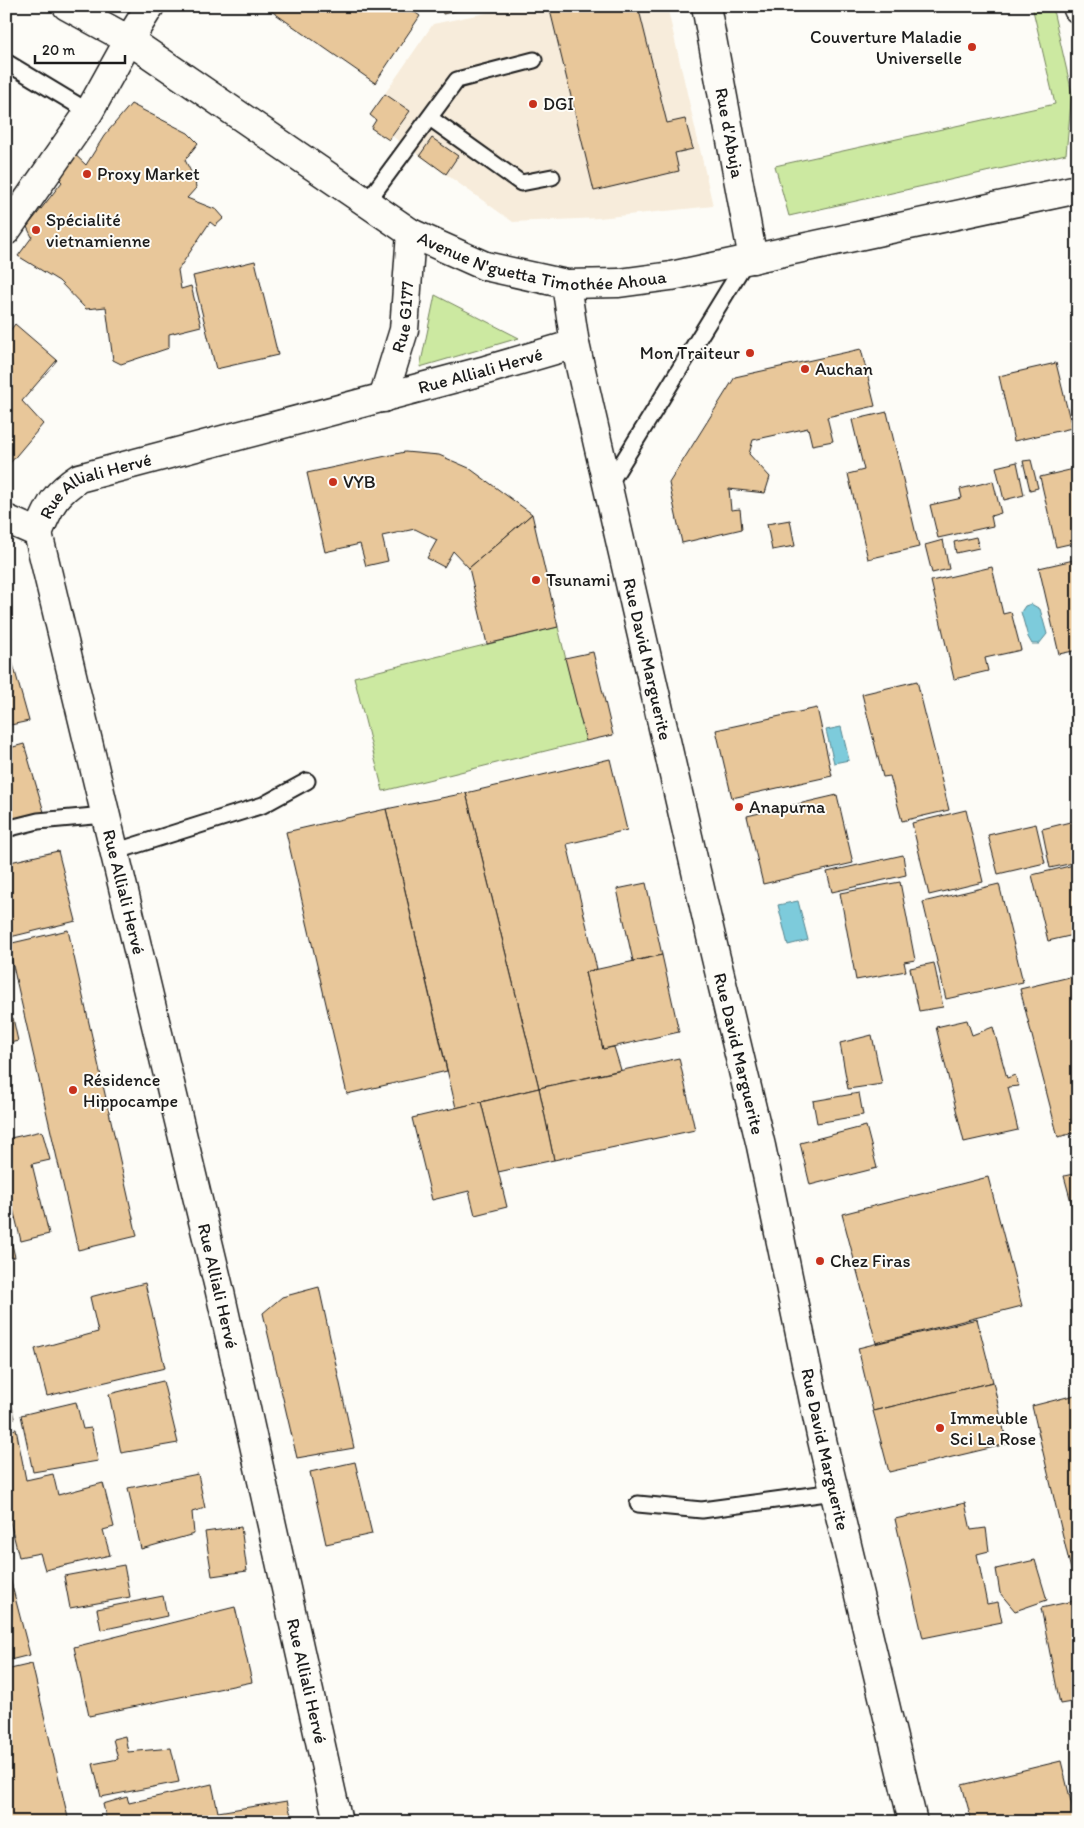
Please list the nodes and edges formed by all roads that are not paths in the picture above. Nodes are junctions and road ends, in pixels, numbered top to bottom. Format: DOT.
graph roads {
  1 [pos="67,6"];
  2 [pos="150,6"];
  3 [pos="706,6"];
  4 [pos="129,40"];
  5 [pos="534,60"];
  6 [pos="6,62"];
  7 [pos="88,112"];
  8 [pos="430,118"];
  9 [pos="552,177"];
  10 [pos="1078,189"];
  11 [pos="367,202"];
  12 [pos="6,231"];
  13 [pos="411,233"];
  14 [pos="750,260"];
  15 [pos="566,284"];
  16 [pos="575,344"];
  17 [pos="383,398"];
  18 [pos="608,486"];
  19 [pos="6,519"];
  20 [pos="38,533"];
  21 [pos="307,781"];
  22 [pos="105,816"];
  23 [pos="6,829"];
  24 [pos="114,852"];
  25 [pos="834,1492"];
  26 [pos="638,1504"];
  27 [pos="338,1822"];
  28 [pos="913,1822"];
  1 -- 4 [label="street, Avenue N'guetta Timothée Ahoua"];
  2 -- 4 [label="street"];
  3 -- 14 [label="street, Rue d'Abuja"];
  4 -- 7 [label="street"];
  4 -- 11 [label="street, Avenue N'guetta Timothée Ahoua"];
  5 -- 8 [label="lane"];
  6 -- 7 [label="lane"];
  7 -- 12 [label="street"];
  8 -- 9 [label="lane"];
  8 -- 11 [label="lane"];
  10 -- 14 [label="street, Avenue N'guetta Timothée Ahoua"];
  11 -- 13 [label="street, Avenue N'guetta Timothée Ahoua"];
  13 -- 15 [label="street, Avenue N'guetta Timothée Ahoua"];
  13 -- 17 [label="street, Rue G177"];
  14 -- 15 [label="street, Avenue N'guetta Timothée Ahoua"];
  14 -- 18 [label="lane"];
  15 -- 16 [label="street, Rue David Marguerite"];
  16 -- 17 [label="street, Rue Alliali Hervé"];
  16 -- 18 [label="street, Rue David Marguerite"];
  17 -- 20 [label="street, Rue Alliali Hervé"];
  18 -- 25 [label="street, Rue David Marguerite"];
  19 -- 20 [label="street"];
  20 -- 22 [label="street, Rue Alliali Hervé"];
  21 -- 24 [label="lane"];
  22 -- 23 [label="lane"];
  22 -- 24 [label="street, Rue Alliali Hervé"];
  24 -- 27 [label="street, Rue Alliali Hervé"];
  25 -- 26 [label="lane"];
  25 -- 28 [label="street, Rue David Marguerite"];
}
